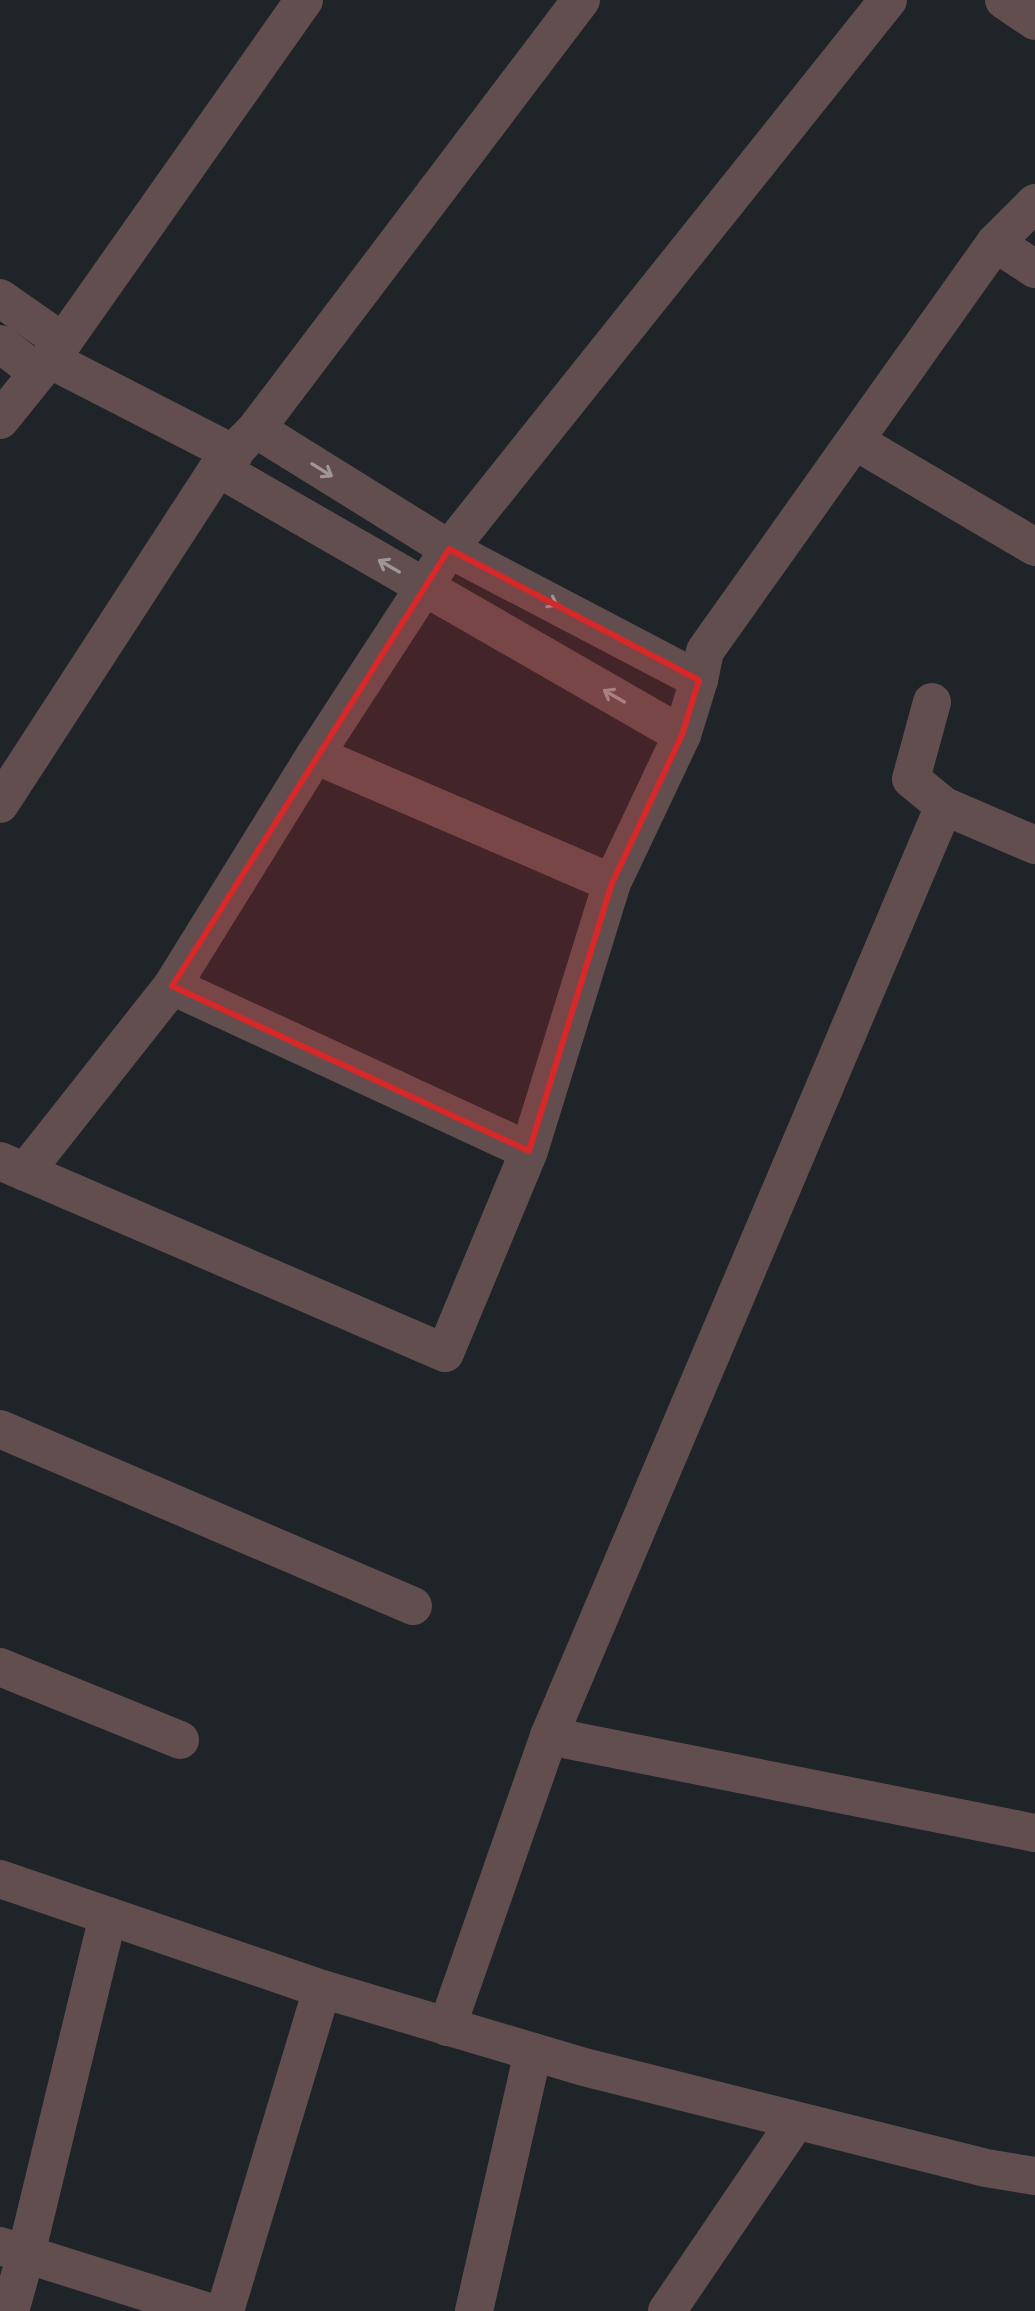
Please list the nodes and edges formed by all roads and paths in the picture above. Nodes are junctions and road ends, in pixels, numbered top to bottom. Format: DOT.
graph roads {
  1 [pos="304,0"];
  2 [pos="581,0"];
  3 [pos="888,0"];
  4 [pos="1004,0"];
  5 [pos="1035,21"];
  6 [pos="1035,203"];
  7 [pos="995,243"];
  8 [pos="1035,269"];
  9 [pos="0,298"];
  10 [pos="0,344"];
  11 [pos="50,357"];
  12 [pos="0,420"];
  13 [pos="855,441"];
  14 [pos="236,450"];
  15 [pos="1035,547"];
  16 [pos="449,549"];
  17 [pos="425,587"];
  18 [pos="699,680"];
  19 [pos="932,702"];
  20 [pos="682,735"];
  21 [pos="315,755"];
  22 [pos="0,804"];
  23 [pos="944,806"];
  24 [pos="1035,845"];
  25 [pos="612,883"];
  26 [pos="172,986"];
  27 [pos="529,1151"];
  28 [pos="13,1166"];
  29 [pos="0,1429"];
  30 [pos="413,1606"];
  31 [pos="0,1667"];
  32 [pos="549,1736"];
  33 [pos="180,1740"];
  34 [pos="1035,1833"];
  35 [pos="0,1879"];
  36 [pos="108,1916"];
  37 [pos="322,1989"];
  38 [pos="447,2027"];
  39 [pos="533,2052"];
  40 [pos="796,2121"];
  41 [pos="1035,2176"];
  42 [pos="13,2250"];
  43 [pos="10,2311"];
  44 [pos="206,2311"];
  45 [pos="225,2311"];
  46 [pos="474,2311"];
  47 [pos="667,2311"];
  1 -- 11 [label="street"];
  2 -- 14 [label="street"];
  3 -- 16 [label="street"];
  4 -- 5 [label="street"];
  6 -- 7 [label="street"];
  7 -- 8 [label="street"];
  7 -- 13 [label="street"];
  9 -- 11 [label="street"];
  10 -- 11 [label="street"];
  11 -- 12 [label="street"];
  11 -- 14 [label="street"];
  13 -- 15 [label="street"];
  13 -- 18 [label="street"];
  14 -- 16 [label="street, one-way"];
  17 -- 14 [label="street, one-way"];
  14 -- 22 [label="street"];
  16 -- 17 [label="street"];
  16 -- 18 [label="street, one-way"];
  20 -- 17 [label="street, one-way"];
  17 -- 21 [label="street"];
  18 -- 20 [label="street"];
  19 -- 23 [label="street"];
  20 -- 25 [label="street"];
  21 -- 25 [label="street"];
  21 -- 26 [label="street"];
  23 -- 24 [label="street"];
  23 -- 32 [label="street"];
  25 -- 27 [label="street"];
  26 -- 27 [label="street"];
  26 -- 28 [label="street"];
  27 -- 28 [label="street"];
  29 -- 30 [label="street"];
  31 -- 33 [label="street"];
  32 -- 34 [label="street"];
  32 -- 38 [label="street"];
  35 -- 36 [label="street"];
  36 -- 37 [label="street"];
  36 -- 42 [label="street"];
  37 -- 38 [label="street"];
  37 -- 45 [label="street"];
  38 -- 39 [label="street"];
  39 -- 40 [label="street"];
  39 -- 46 [label="street"];
  40 -- 41 [label="street"];
  40 -- 47 [label="street"];
  42 -- 43 [label="street"];
  42 -- 44 [label="street"];
}
